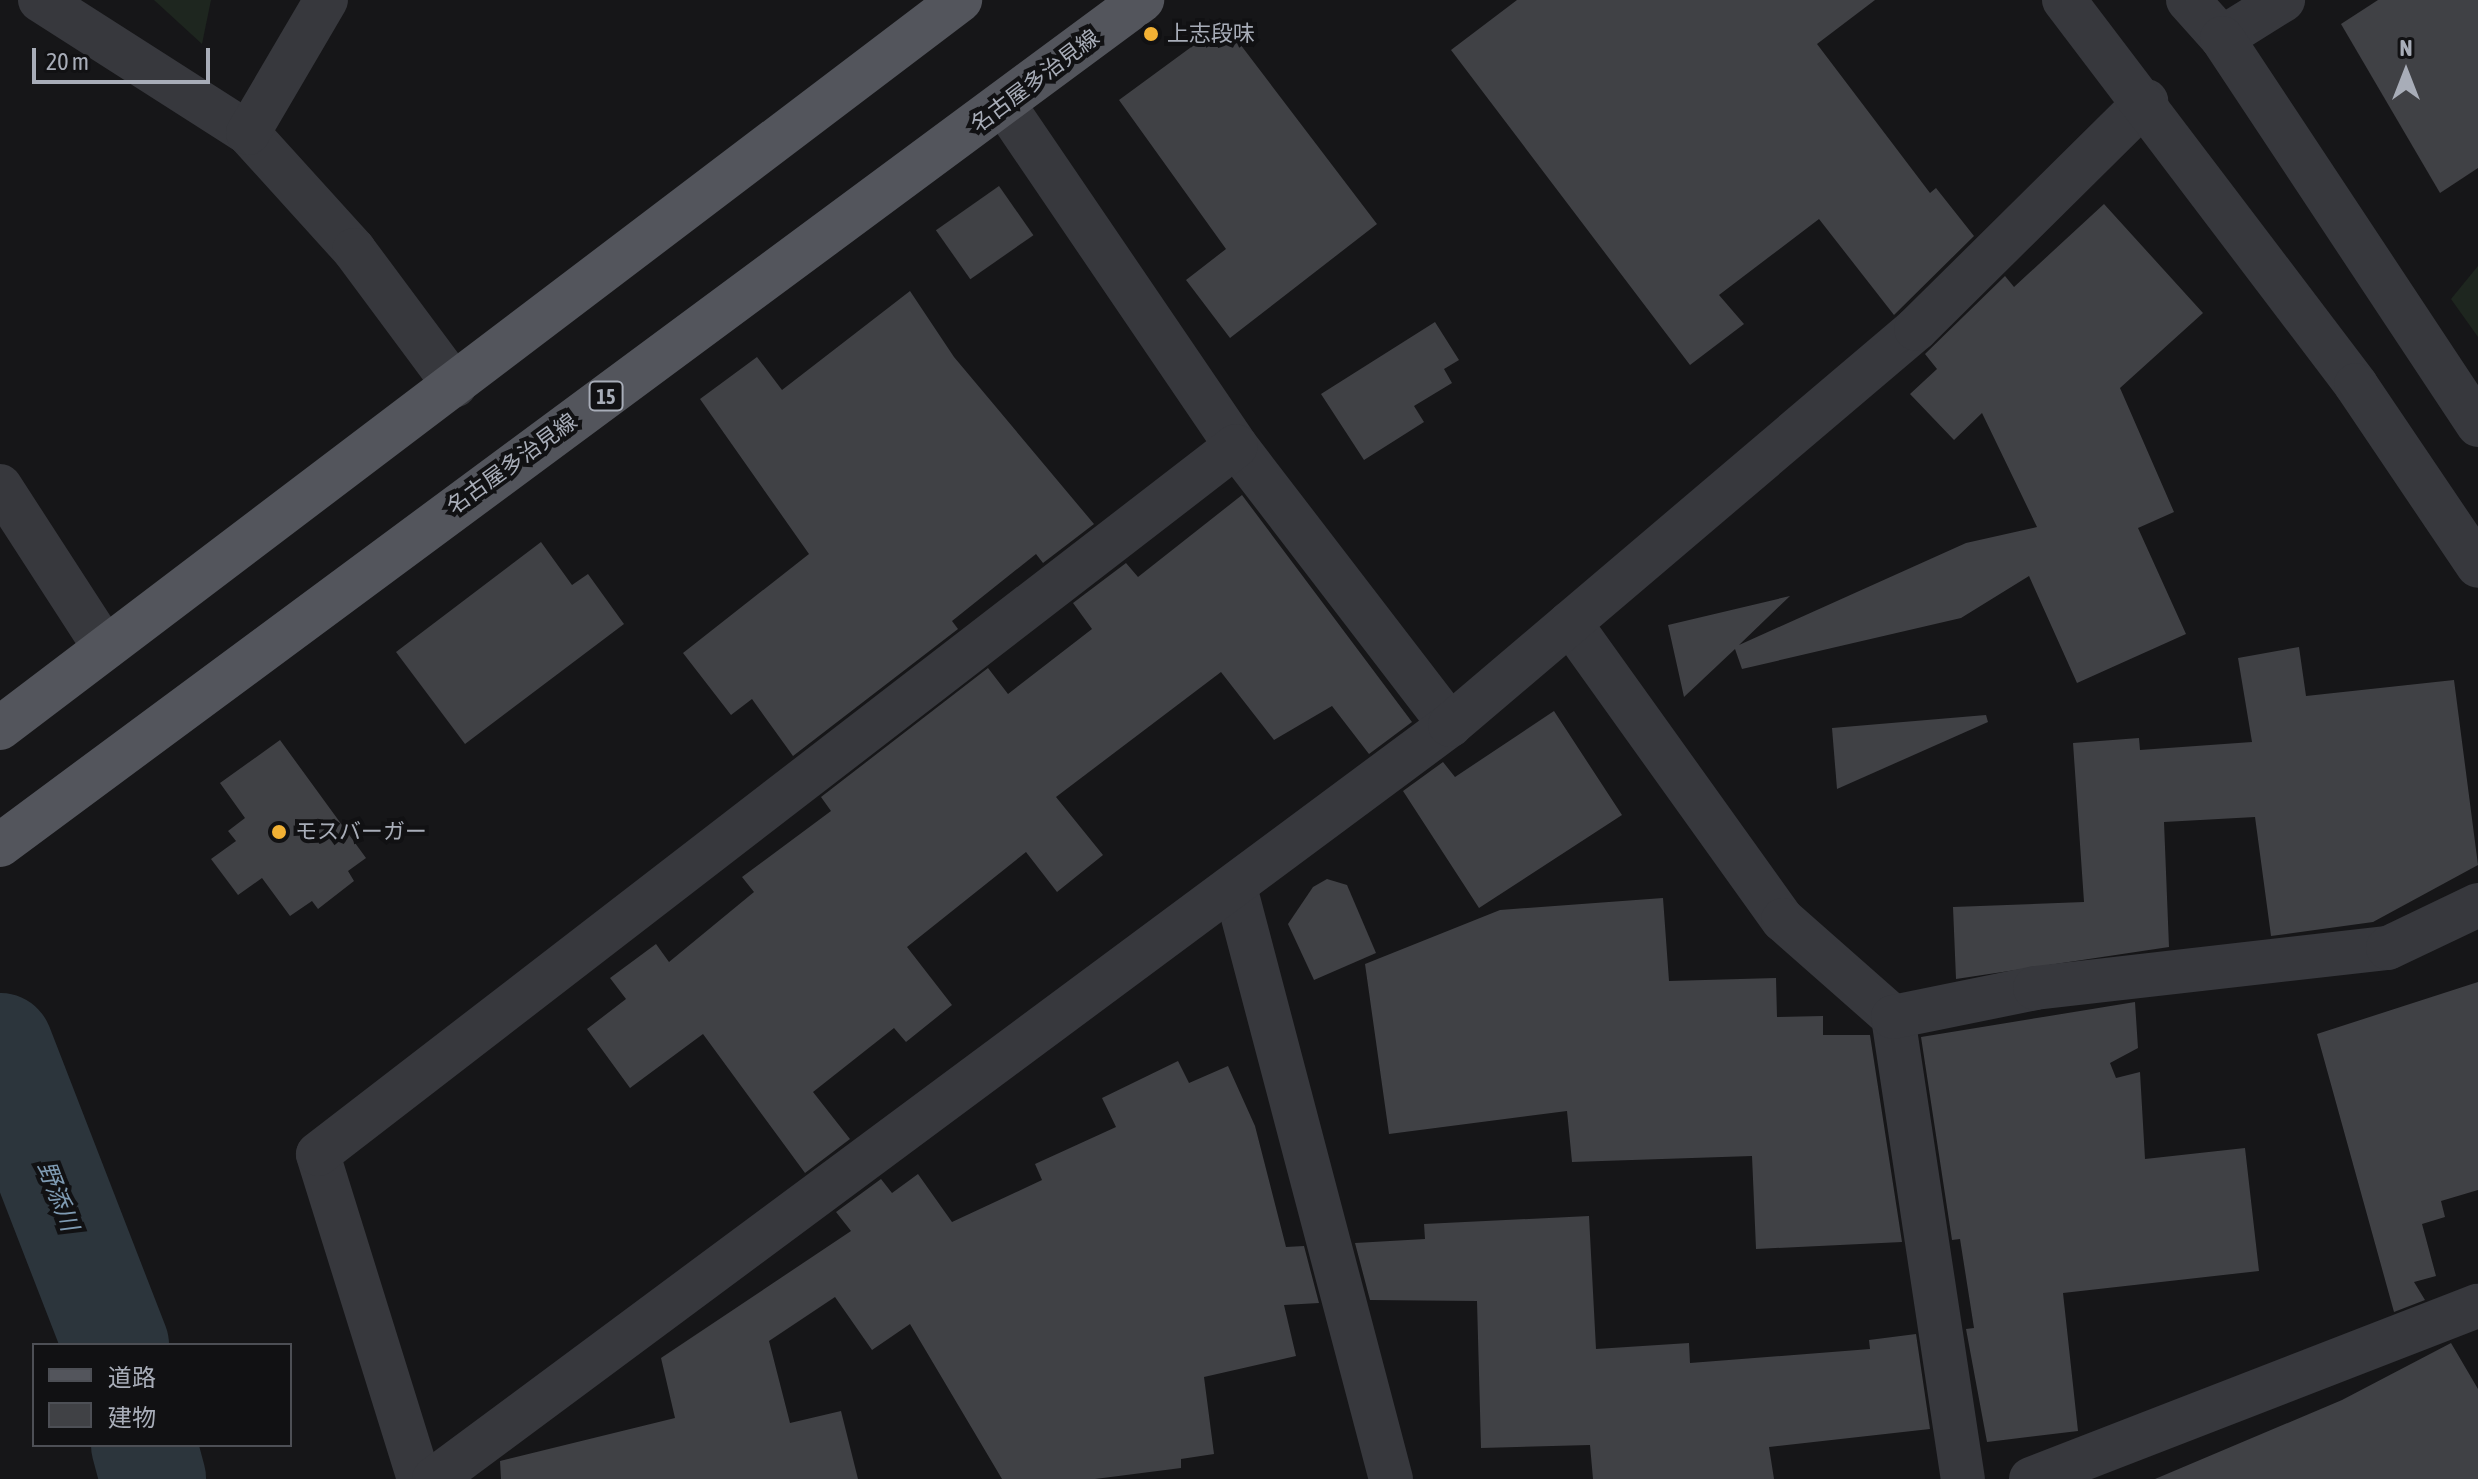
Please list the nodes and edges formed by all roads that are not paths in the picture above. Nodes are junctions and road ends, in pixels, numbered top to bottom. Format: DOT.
graph roads {
  1 [pos="40,0"];
  2 [pos="326,0"];
  3 [pos="960,0"];
  4 [pos="1142,0"];
  5 [pos="2064,0"];
  6 [pos="2188,0"];
  7 [pos="2283,0"];
  8 [pos="2222,38"];
  9 [pos="2146,101"];
  10 [pos="1005,106"];
  11 [pos="248,133"];
  12 [pos="455,386"];
  13 [pos="2478,425"];
  14 [pos="1236,446"];
  15 [pos="0,486"];
  16 [pos="2478,566"];
  17 [pos="1570,623"];
  18 [pos="105,648"];
  19 [pos="14,718"];
  20 [pos="1450,725"];
  21 [pos="0,845"];
  22 [pos="1235,887"];
  23 [pos="2478,905"];
  24 [pos="1893,1017"];
  25 [pos="2478,1306"];
  26 [pos="419,1479"];
  27 [pos="434,1479"];
  28 [pos="1391,1479"];
  29 [pos="1963,1479"];
  30 [pos="2031,1479"];
  1 -- 11 [label="street"];
  2 -- 11 [label="street"];
  3 -- 12 [label="main road"];
  4 -- 10 [label="main road, 名古屋多治見線 / 15"];
  5 -- 9 [label="street"];
  6 -- 8 [label="street"];
  7 -- 8 [label="street"];
  8 -- 13 [label="street"];
  9 -- 16 [label="street"];
  9 -- 17 [label="street"];
  10 -- 14 [label="street"];
  10 -- 21 [label="main road, 名古屋多治見線 / 15"];
  11 -- 12 [label="street"];
  12 -- 18 [label="main road"];
  14 -- 20 [label="street"];
  14 -- 26 [label="street"];
  15 -- 18 [label="street"];
  17 -- 20 [label="street"];
  17 -- 24 [label="street"];
  18 -- 19 [label="main road"];
  20 -- 22 [label="street"];
  22 -- 27 [label="street"];
  22 -- 28 [label="street"];
  23 -- 24 [label="street"];
  24 -- 29 [label="street"];
  25 -- 30 [label="street"];
}
